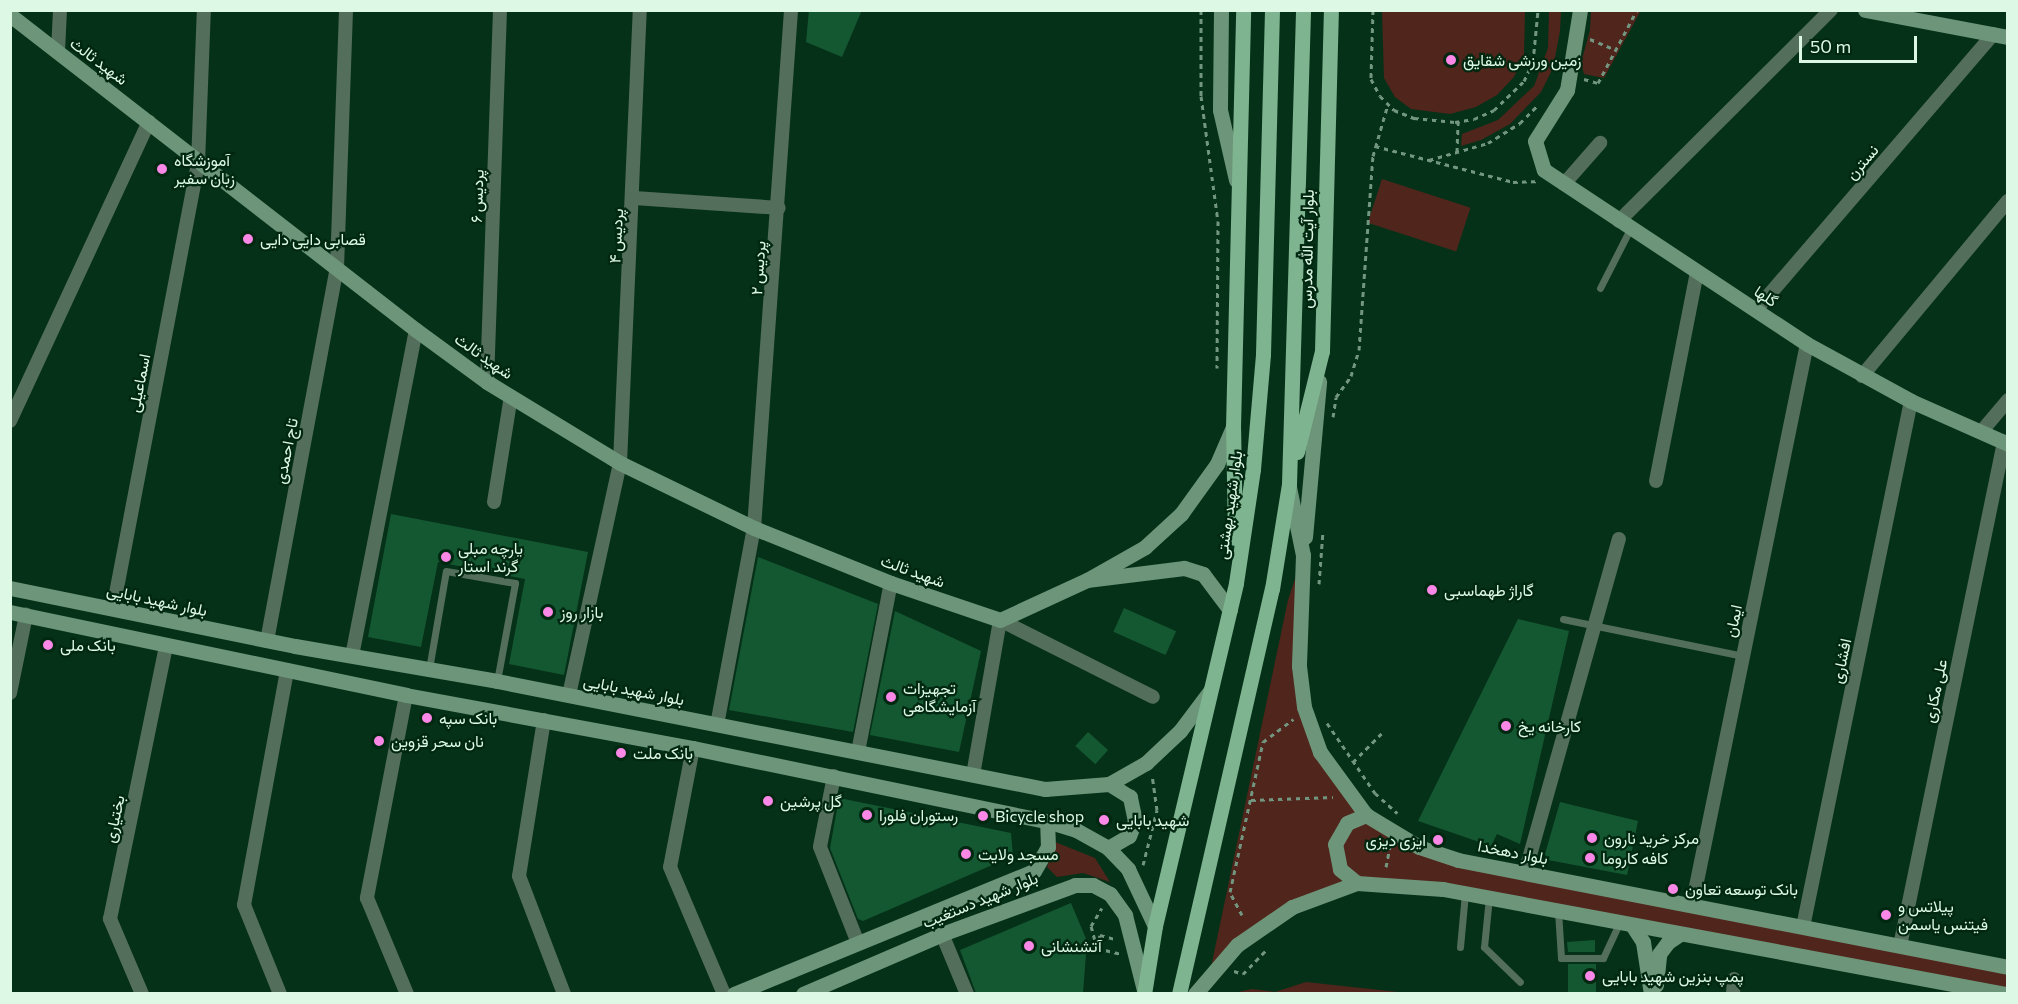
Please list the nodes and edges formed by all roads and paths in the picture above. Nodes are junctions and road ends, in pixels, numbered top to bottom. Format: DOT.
graph roads {
  1 [pos="60,10"];
  2 [pos="204,10"];
  3 [pos="346,10"];
  4 [pos="500,10"];
  5 [pos="640,10"];
  6 [pos="791,10"];
  7 [pos="1201,10"];
  8 [pos="1221,10"];
  9 [pos="1243,10"];
  10 [pos="1272,10"];
  11 [pos="1303,10"];
  12 [pos="1331,10"];
  13 [pos="1373,10"];
  14 [pos="1538,10"];
  15 [pos="1580,10"];
  16 [pos="1637,10"];
  17 [pos="1831,10"];
  18 [pos="1865,10"];
  19 [pos="10,15"];
  20 [pos="1927,16"];
  21 [pos="1576,34"];
  22 [pos="2000,36"];
  23 [pos="1616,50"];
  24 [pos="58,52"];
  25 [pos="1570,74"];
  26 [pos="1541,101"];
  27 [pos="1388,104"];
  28 [pos="1458,121"];
  29 [pos="149,122"];
  30 [pos="1600,143"];
  31 [pos="1375,146"];
  32 [pos="1456,153"];
  33 [pos="1429,160"];
  34 [pos="198,163"];
  35 [pos="1544,170"];
  36 [pos="1564,184"];
  37 [pos="1239,192"];
  38 [pos="634,198"];
  39 [pos="2007,201"];
  40 [pos="779,208"];
  41 [pos="1624,225"];
  42 [pos="337,268"];
  43 [pos="1697,272"];
  44 [pos="1600,288"];
  45 [pos="1756,310"];
  46 [pos="416,330"];
  47 [pos="1807,344"];
  48 [pos="1322,351"];
  49 [pos="1218,372"];
  50 [pos="1862,376"];
  51 [pos="487,382"];
  52 [pos="511,396"];
  53 [pos="2007,400"];
  54 [pos="1911,402"];
  55 [pos="1332,419"];
  56 [pos="10,421"];
  57 [pos="1233,427"];
  58 [pos="1982,432"];
  59 [pos="2006,443"];
  60 [pos="620,463"];
  61 [pos="1656,481"];
  62 [pos="1289,484"];
  63 [pos="494,502"];
  64 [pos="1323,522"];
  65 [pos="754,528"];
  66 [pos="1619,539"];
  67 [pos="1303,555"];
  68 [pos="1086,580"];
  69 [pos="891,583"];
  70 [pos="1236,583"];
  71 [pos="10,588"];
  72 [pos="1318,591"];
  73 [pos="113,609"];
  74 [pos="1230,610"];
  75 [pos="18,613"];
  76 [pos="1563,619"];
  77 [pos="1000,621"];
  78 [pos="1596,627"];
  79 [pos="267,640"];
  80 [pos="166,646"];
  81 [pos="352,656"];
  82 [pos="1743,656"];
  83 [pos="429,669"];
  84 [pos="287,670"];
  85 [pos="497,681"];
  86 [pos="1214,686"];
  87 [pos="10,693"];
  88 [pos="406,695"];
  89 [pos="569,695"];
  90 [pos="1153,697"];
  91 [pos="1323,715"];
  92 [pos="1294,718"];
  93 [pos="544,720"];
  94 [pos="717,725"];
  95 [pos="1384,731"];
  96 [pos="693,748"];
  97 [pos="858,752"];
  98 [pos="1349,768"];
  99 [pos="973,775"];
  100 [pos="834,776"];
  101 [pos="1109,784"];
  102 [pos="1334,797"];
  103 [pos="1251,800"];
  104 [pos="1397,813"];
  105 [pos="1366,815"];
  106 [pos="1047,821"];
  107 [pos="1390,845"];
  108 [pos="1108,848"];
  109 [pos="1386,867"];
  110 [pos="1034,871"];
  111 [pos="1524,873"];
  112 [pos="1357,883"];
  113 [pos="1047,892"];
  114 [pos="1465,893"];
  115 [pos="1488,897"];
  116 [pos="1692,906"];
  117 [pos="1558,911"];
  118 [pos="1242,915"];
  119 [pos="1625,924"];
  120 [pos="1155,926"];
  121 [pos="1803,927"];
  122 [pos="942,934"];
  123 [pos="1680,934"];
  124 [pos="858,943"];
  125 [pos="1900,946"];
  126 [pos="1460,947"];
  127 [pos="1097,948"];
  128 [pos="1136,958"];
  129 [pos="2007,967"];
  130 [pos="1520,982"];
  131 [pos="1144,992"];
  132 [pos="142,993"];
  133 [pos="280,993"];
  134 [pos="406,993"];
  135 [pos="564,993"];
  136 [pos="724,993"];
  137 [pos="734,993"];
  138 [pos="803,993"];
  139 [pos="967,993"];
  140 [pos="1179,993"];
  141 [pos="1195,993"];
  142 [pos="1653,993"];
  143 [pos="2006,993"];
  1 -- 24 [label="street"];
  2 -- 34 [label="street, اسماعیلی"];
  3 -- 42 [label="street, تاج احمدی"];
  4 -- 51 [label="street, پردیس ۶"];
  5 -- 38 [label="street, پردیس ۴"];
  6 -- 40 [label="street, پردیس ۲"];
  7 -- 49 [label="path"];
  8 -- 37 [label="main road"];
  9 -- 37 [label="main road"];
  10 -- 70 [label="main road, بلوار شهید بهشتی"];
  11 -- 62 [label="main road"];
  12 -- 48 [label="main road, بلوار آیت الله مدرس"];
  13 -- 27 [label="path"];
  14 -- 28 [label="path"];
  15 -- 21 [label="main road"];
  16 -- 23 [label="path"];
  17 -- 41 [label="street"];
  18 -- 20 [label="main road"];
  19 -- 24 [label="main road, شهید ثالث"];
  20 -- 22 [label="main road"];
  21 -- 23 [label="path"];
  21 -- 25 [label="main road"];
  22 -- 45 [label="street, نسترن"];
  23 -- 25 [label="path"];
  24 -- 29 [label="main road, شهید ثالث"];
  25 -- 35 [label="main road"];
  26 -- 32 [label="path"];
  27 -- 28 [label="path"];
  27 -- 31 [label="path"];
  28 -- 32 [label="path"];
  29 -- 34 [label="main road, شهید ثالث"];
  29 -- 56 [label="street"];
  30 -- 36 [label="street"];
  31 -- 33 [label="path"];
  31 -- 55 [label="path"];
  32 -- 33 [label="path"];
  33 -- 35 [label="path"];
  34 -- 42 [label="main road, شهید ثالث"];
  34 -- 73 [label="street, اسماعیلی"];
  35 -- 36 [label="main road, گلها"];
  36 -- 41 [label="main road, گلها"];
  37 -- 57 [label="main road"];
  38 -- 40 [label="street"];
  38 -- 60 [label="street, پردیس ۴"];
  39 -- 50 [label="street"];
  40 -- 65 [label="street, پردیس ۲"];
  41 -- 43 [label="main road, گلها"];
  41 -- 44 [label="lane"];
  42 -- 46 [label="main road, شهید ثالث"];
  42 -- 79 [label="street, تاج احمدی"];
  43 -- 45 [label="main road, گلها"];
  43 -- 61 [label="street"];
  45 -- 47 [label="main road, گلها"];
  46 -- 51 [label="main road, شهید ثالث"];
  46 -- 81 [label="street"];
  47 -- 50 [label="main road, گلها"];
  47 -- 82 [label="street, ایمان"];
  48 -- 62 [label="main road, بلوار آیت الله مدرس"];
  48 -- 67 [label="main road"];
  50 -- 54 [label="main road, گلها"];
  51 -- 52 [label="main road, شهید ثالث"];
  52 -- 60 [label="main road, شهید ثالث"];
  52 -- 63 [label="street"];
  53 -- 58 [label="street"];
  54 -- 58 [label="main road, گلها"];
  54 -- 121 [label="street, افشاری"];
  57 -- 68 [label="main road"];
  57 -- 70 [label="main road"];
  58 -- 59 [label="main road, گلها"];
  59 -- 125 [label="street, علی مکاری"];
  60 -- 65 [label="main road, شهید ثالث"];
  60 -- 89 [label="street, پردیس ۴"];
  62 -- 67 [label="main road, بلوار دهخدا"];
  62 -- 140 [label="main road"];
  64 -- 72 [label="path"];
  65 -- 69 [label="main road, شهید ثالث"];
  65 -- 94 [label="street, پردیس ۲"];
  66 -- 78 [label="street"];
  67 -- 105 [label="main road, بلوار دهخدا"];
  68 -- 74 [label="main road"];
  68 -- 77 [label="main road"];
  69 -- 77 [label="main road, شهید ثالث"];
  69 -- 97 [label="street"];
  70 -- 74 [label="main road, بلوار شهید بهشتی"];
  71 -- 73 [label="main road, بلوار شهید بابایی"];
  73 -- 79 [label="main road, بلوار شهید بابایی"];
  74 -- 86 [label="main road, بلوار شهید بهشتی"];
  75 -- 80 [label="main road"];
  75 -- 87 [label="street"];
  76 -- 78 [label="lane"];
  77 -- 90 [label="street, شهید ثالث"];
  77 -- 99 [label="street"];
  78 -- 82 [label="lane"];
  78 -- 111 [label="street"];
  79 -- 81 [label="main road, بلوار شهید بابایی"];
  80 -- 84 [label="main road"];
  80 -- 132 [label="street, بختیاری"];
  81 -- 83 [label="main road, بلوار شهید بابایی"];
  82 -- 116 [label="street, ایمان"];
  83 -- 85 [label="main road, بلوار شهید بابایی"];
  83 -- 85 [label="lane"];
  84 -- 88 [label="main road"];
  84 -- 133 [label="street"];
  85 -- 89 [label="main road, بلوار شهید بابایی"];
  86 -- 101 [label="main road, بلوار شهید بابایی"];
  86 -- 120 [label="main road, بلوار شهید بهشتی"];
  88 -- 93 [label="main road"];
  88 -- 134 [label="street"];
  89 -- 94 [label="main road, بلوار شهید بابایی"];
  91 -- 104 [label="path"];
  92 -- 103 [label="path"];
  93 -- 96 [label="main road"];
  93 -- 135 [label="street"];
  94 -- 97 [label="main road, بلوار شهید بابایی"];
  95 -- 98 [label="path"];
  96 -- 100 [label="main road"];
  96 -- 136 [label="street"];
  97 -- 99 [label="main road, بلوار شهید بابایی"];
  99 -- 101 [label="main road, بلوار شهید بابایی"];
  100 -- 106 [label="main road"];
  100 -- 124 [label="street"];
  101 -- 108 [label="main road"];
  102 -- 103 [label="path"];
  103 -- 118 [label="path"];
  105 -- 111 [label="main road, بلوار دهخدا"];
  105 -- 112 [label="main road"];
  106 -- 108 [label="main road"];
  106 -- 110 [label="main road, بلوار شهید دستغیب"];
  107 -- 109 [label="path"];
  108 -- 120 [label="main road"];
  110 -- 113 [label="main road"];
  110 -- 124 [label="main road, بلوار شهید دستغیب"];
  111 -- 116 [label="main road, بلوار دهخدا"];
  112 -- 114 [label="main road"];
  112 -- 141 [label="main road"];
  113 -- 122 [label="main road, بلوار شهید دستغیب"];
  113 -- 128 [label="main road, بلوار شهید دستغیب"];
  114 -- 115 [label="main road"];
  114 -- 126 [label="lane"];
  115 -- 117 [label="main road"];
  115 -- 130 [label="lane"];
  116 -- 121 [label="main road, بلوار دهخدا"];
  117 -- 119 [label="main road"];
  117 -- 119 [label="lane"];
  119 -- 123 [label="main road"];
  119 -- 142 [label="main road"];
  120 -- 131 [label="main road, بلوار شهید بهشتی"];
  121 -- 125 [label="main road, بلوار دهخدا"];
  122 -- 138 [label="main road, بلوار شهید دستغیب"];
  122 -- 139 [label="street"];
  123 -- 142 [label="main road"];
  123 -- 143 [label="main road"];
  124 -- 137 [label="main road, بلوار شهید دستغیب"];
  125 -- 129 [label="main road, بلوار دهخدا"];
  127 -- 128 [label="path"];
  128 -- 131 [label="main road, بلوار شهید دستغیب"];
}
